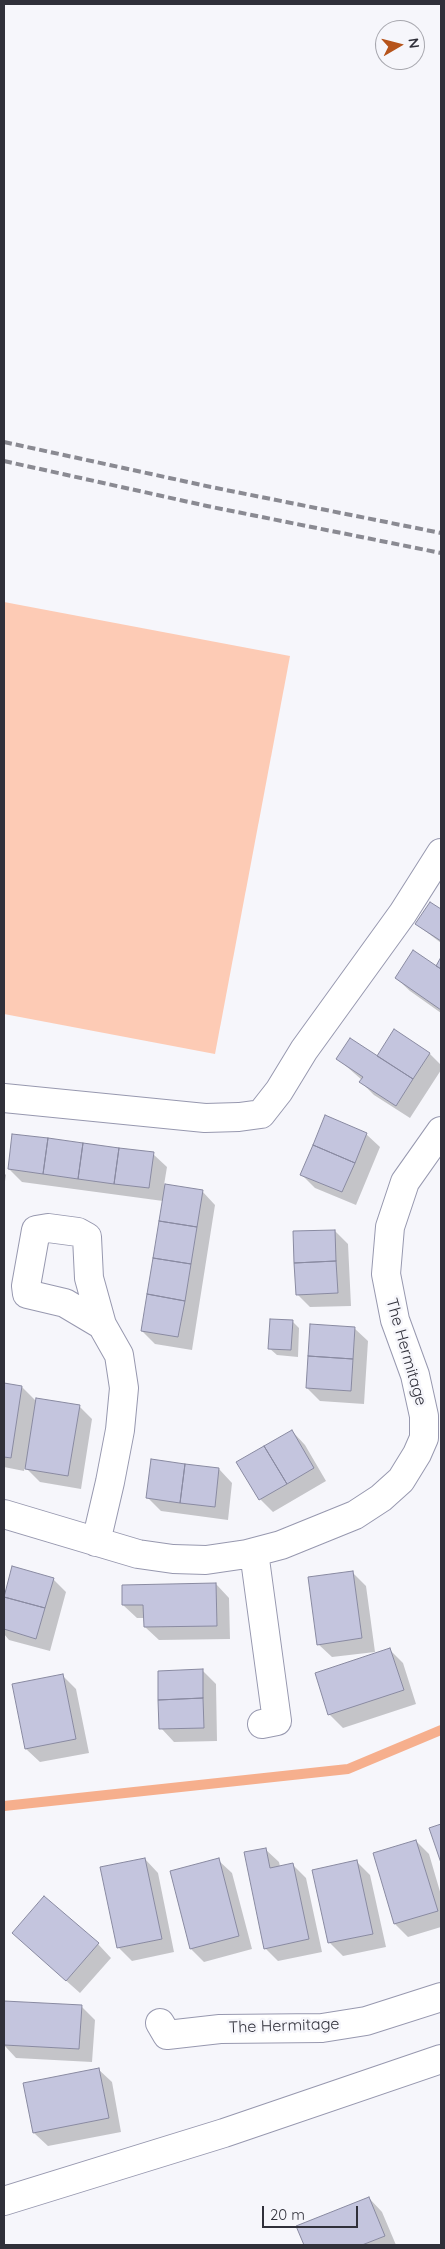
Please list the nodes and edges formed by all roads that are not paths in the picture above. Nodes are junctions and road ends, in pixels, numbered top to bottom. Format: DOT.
graph roads {
  1 [pos="441,853"];
  2 [pos="4,1098"];
  3 [pos="441,1131"];
  4 [pos="102,1325"];
  5 [pos="433,1440"];
  6 [pos="4,1514"];
  7 [pos="96,1542"];
  8 [pos="254,1552"];
  9 [pos="262,1724"];
  10 [pos="441,1997"];
  11 [pos="160,2022"];
  12 [pos="441,2059"];
  13 [pos="4,2201"];
  1 -- 2 [label="street"];
  3 -- 5 [label="street, The Hermitage"];
  4 -- 7 [label="street"];
  5 -- 8 [label="street, The Hermitage"];
  6 -- 7 [label="street, The Hermitage"];
  7 -- 8 [label="street, The Hermitage"];
  8 -- 9 [label="street"];
  10 -- 11 [label="street, The Hermitage"];
  12 -- 13 [label="street"];
}
